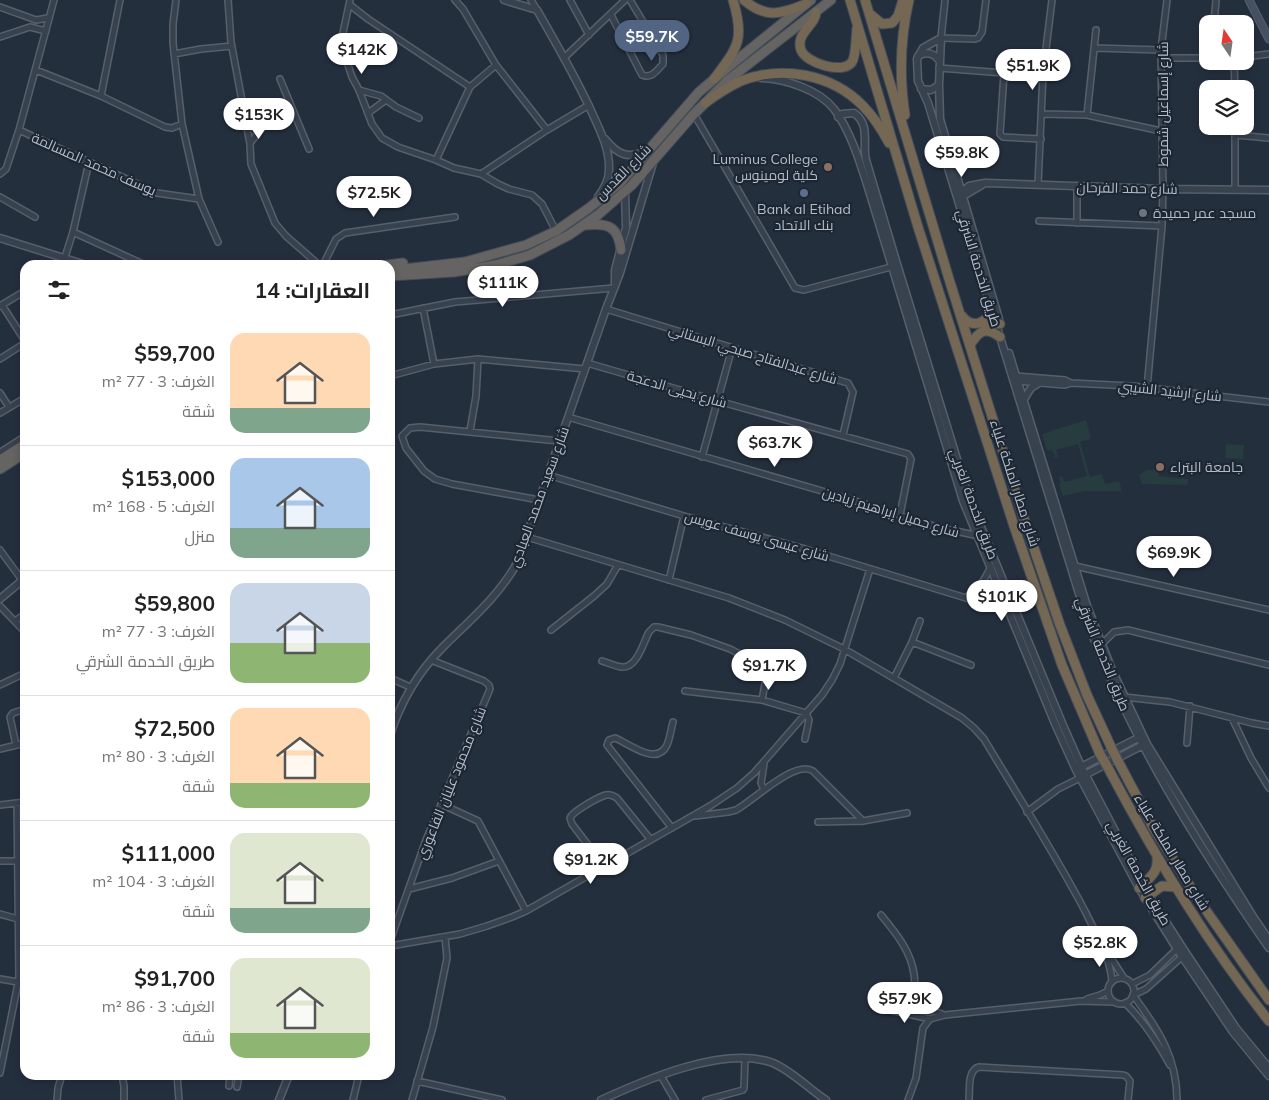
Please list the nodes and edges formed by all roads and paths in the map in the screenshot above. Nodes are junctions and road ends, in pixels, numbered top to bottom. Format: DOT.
graph roads {
  1 [pos="54,0"];
  2 [pos="120,0"];
  3 [pos="176,0"];
  4 [pos="228,0"];
  5 [pos="455,0"];
  6 [pos="464,0"];
  7 [pos="504,0"];
  8 [pos="532,0"];
  9 [pos="570,0"];
  10 [pos="625,0"];
  11 [pos="630,0"];
  12 [pos="734,0"];
  13 [pos="744,0"];
  14 [pos="831,0"];
  15 [pos="850,0"];
  16 [pos="865,0"];
  17 [pos="903,0"];
  18 [pos="909,0"];
  19 [pos="945,0"];
  20 [pos="986,0"];
  21 [pos="1052,0"];
  22 [pos="1167,0"];
  23 [pos="1216,0"];
  24 [pos="1249,0"];
  25 [pos="808,2"];
  26 [pos="350,3"];
  27 [pos="0,7"];
  28 [pos="463,9"];
  29 [pos="537,10"];
  30 [pos="816,12"];
  31 [pos="870,14"];
  32 [pos="610,15"];
  33 [pos="1215,15"];
  34 [pos="48,18"];
  35 [pos="858,25"];
  36 [pos="1096,30"];
  37 [pos="46,31"];
  38 [pos="588,35"];
  39 [pos="0,37"];
  40 [pos="941,38"];
  41 [pos="1269,39"];
  42 [pos="232,46"];
  43 [pos="1094,48"];
  44 [pos="1161,50"];
  45 [pos="174,54"];
  46 [pos="1269,54"];
  47 [pos="1254,56"];
  48 [pos="565,57"];
  49 [pos="918,57"];
  50 [pos="1161,58"];
  51 [pos="1199,58"];
  52 [pos="496,65"];
  53 [pos="939,65"];
  54 [pos="36,70"];
  55 [pos="1004,73"];
  56 [pos="1044,73"];
  57 [pos="752,78"];
  58 [pos="280,79"];
  59 [pos="714,79"];
  60 [pos="938,85"];
  61 [pos="470,87"];
  62 [pos="921,89"];
  63 [pos="359,90"];
  64 [pos="101,96"];
  65 [pos="288,100"];
  66 [pos="386,100"];
  67 [pos="705,103"];
  68 [pos="589,105"];
  69 [pos="368,113"];
  70 [pos="694,114"];
  71 [pos="1042,114"];
  72 [pos="1087,115"];
  73 [pos="838,117"];
  74 [pos="419,118"];
  75 [pos="182,124"];
  76 [pos="19,130"];
  77 [pos="547,130"];
  78 [pos="1161,131"];
  79 [pos="602,134"];
  80 [pos="1235,135"];
  81 [pos="1269,138"];
  82 [pos="1041,139"];
  83 [pos="657,143"];
  84 [pos="250,144"];
  85 [pos="309,149"];
  86 [pos="910,153"];
  87 [pos="896,156"];
  88 [pos="436,160"];
  89 [pos="89,162"];
  90 [pos="653,162"];
  91 [pos="0,174"];
  92 [pos="481,174"];
  93 [pos="620,183"];
  94 [pos="1038,185"];
  95 [pos="1077,187"];
  96 [pos="1163,189"];
  97 [pos="1235,189"];
  98 [pos="1269,190"];
  99 [pos="625,191"];
  100 [pos="0,196"];
  101 [pos="874,196"];
  102 [pos="960,196"];
  103 [pos="199,199"];
  104 [pos="589,208"];
  105 [pos="35,217"];
  106 [pos="455,217"];
  107 [pos="1039,221"];
  108 [pos="1077,223"];
  109 [pos="585,225"];
  110 [pos="1162,226"];
  111 [pos="556,230"];
  112 [pos="73,232"];
  113 [pos="0,238"];
  114 [pos="218,242"];
  115 [pos="513,248"];
  116 [pos="621,250"];
  117 [pos="65,257"];
  118 [pos="518,259"];
  119 [pos="73,260"];
  120 [pos="134,260"];
  121 [pos="313,260"];
  122 [pos="326,260"];
  123 [pos="465,262"];
  124 [pos="395,264"];
  125 [pos="891,267"];
  126 [pos="395,270"];
  127 [pos="395,276"];
  128 [pos="615,286"];
  129 [pos="20,294"];
  130 [pos="1,306"];
  131 [pos="423,308"];
  132 [pos="606,309"];
  133 [pos="991,309"];
  134 [pos="960,312"];
  135 [pos="395,313"];
  136 [pos="979,324"];
  137 [pos="998,324"];
  138 [pos="20,334"];
  139 [pos="1000,337"];
  140 [pos="970,344"];
  141 [pos="20,345"];
  142 [pos="732,348"];
  143 [pos="0,359"];
  144 [pos="478,359"];
  145 [pos="434,364"];
  146 [pos="586,366"];
  147 [pos="395,375"];
  148 [pos="1015,378"];
  149 [pos="1039,383"];
  150 [pos="1071,383"];
  151 [pos="1147,388"];
  152 [pos="0,393"];
  153 [pos="1024,399"];
  154 [pos="20,401"];
  155 [pos="718,401"];
  156 [pos="1269,402"];
  157 [pos="9,408"];
  158 [pos="0,413"];
  159 [pos="568,418"];
  160 [pos="470,431"];
  161 [pos="843,435"];
  162 [pos="20,439"];
  163 [pos="559,441"];
  164 [pos="20,447"];
  165 [pos="0,452"];
  166 [pos="20,456"];
  167 [pos="702,457"];
  168 [pos="0,460"];
  169 [pos="0,469"];
  170 [pos="548,475"];
  171 [pos="539,500"];
  172 [pos="900,515"];
  173 [pos="684,516"];
  174 [pos="980,535"];
  175 [pos="527,538"];
  176 [pos="0,550"];
  177 [pos="618,564"];
  178 [pos="1075,566"];
  179 [pos="991,567"];
  180 [pos="870,569"];
  181 [pos="20,575"];
  182 [pos="669,580"];
  183 [pos="20,582"];
  184 [pos="966,598"];
  185 [pos="0,599"];
  186 [pos="0,606"];
  187 [pos="1011,607"];
  188 [pos="1269,610"];
  189 [pos="20,618"];
  190 [pos="920,620"];
  191 [pos="15,621"];
  192 [pos="20,626"];
  193 [pos="551,630"];
  194 [pos="912,642"];
  195 [pos="1102,644"];
  196 [pos="844,650"];
  197 [pos="431,660"];
  198 [pos="602,661"];
  199 [pos="971,665"];
  200 [pos="1269,665"];
  201 [pos="20,675"];
  202 [pos="894,678"];
  203 [pos="395,680"];
  204 [pos="0,685"];
  205 [pos="410,687"];
  206 [pos="684,691"];
  207 [pos="1124,697"];
  208 [pos="762,700"];
  209 [pos="1190,706"];
  210 [pos="20,711"];
  211 [pos="806,713"];
  212 [pos="1232,718"];
  213 [pos="395,720"];
  214 [pos="672,722"];
  215 [pos="1269,725"];
  216 [pos="1141,737"];
  217 [pos="805,739"];
  218 [pos="1187,743"];
  219 [pos="20,744"];
  220 [pos="16,745"];
  221 [pos="1145,745"];
  222 [pos="0,749"];
  223 [pos="764,763"];
  224 [pos="1079,768"];
  225 [pos="1083,776"];
  226 [pos="1269,788"];
  227 [pos="764,790"];
  228 [pos="18,803"];
  229 [pos="441,804"];
  230 [pos="0,805"];
  231 [pos="1027,812"];
  232 [pos="907,814"];
  233 [pos="692,816"];
  234 [pos="863,821"];
  235 [pos="818,822"];
  236 [pos="672,828"];
  237 [pos="651,840"];
  238 [pos="1157,856"];
  239 [pos="0,861"];
  240 [pos="19,861"];
  241 [pos="500,861"];
  242 [pos="604,866"];
  243 [pos="1141,886"];
  244 [pos="1175,887"];
  245 [pos="409,889"];
  246 [pos="1147,896"];
  247 [pos="526,911"];
  248 [pos="0,914"];
  249 [pos="881,915"];
  250 [pos="18,919"];
  251 [pos="395,927"];
  252 [pos="445,937"];
  253 [pos="1269,940"];
  254 [pos="395,945"];
  255 [pos="1269,948"];
  256 [pos="1177,950"];
  257 [pos="1105,951"];
  258 [pos="1184,955"];
  259 [pos="1124,978"];
  260 [pos="0,979"];
  261 [pos="18,982"];
  262 [pos="1112,982"];
  263 [pos="1132,984"];
  264 [pos="1108,991"];
  265 [pos="1133,995"];
  266 [pos="1081,1000"];
  267 [pos="1269,1000"];
  268 [pos="1113,1002"];
  269 [pos="1125,1003"];
  270 [pos="886,1009"];
  271 [pos="945,1015"];
  272 [pos="930,1019"];
  273 [pos="1269,1021"];
  274 [pos="3,1048"];
  275 [pos="745,1058"];
  276 [pos="1269,1068"];
  277 [pos="1173,1070"];
  278 [pos="0,1073"];
  279 [pos="661,1076"];
  280 [pos="1269,1076"];
  281 [pos="60,1080"];
  282 [pos="123,1080"];
  283 [pos="178,1080"];
  284 [pos="230,1080"];
  285 [pos="238,1080"];
  286 [pos="287,1080"];
  287 [pos="358,1080"];
  288 [pos="417,1081"];
  289 [pos="229,1086"];
  290 [pos="237,1086"];
  291 [pos="57,1100"];
  292 [pos="124,1100"];
  293 [pos="180,1100"];
  294 [pos="279,1100"];
  295 [pos="353,1100"];
  296 [pos="412,1100"];
  297 [pos="502,1100"];
  298 [pos="601,1100"];
  299 [pos="675,1100"];
  300 [pos="706,1100"];
  301 [pos="826,1100"];
  302 [pos="908,1100"];
  303 [pos="969,1100"];
  304 [pos="1128,1100"];
  305 [pos="1176,1100"];
  1 -- 34 [label="street"];
  2 -- 64 [label="street"];
  3 -- 45 [label="street"];
  4 -- 42 [label="street"];
  5 -- 28 [label="street"];
  6 -- 28 [label="street"];
  7 -- 29 [label="street"];
  8 -- 29 [label="street"];
  9 -- 38 [label="street"];
  10 -- 32 [label="street"];
  11 -- 32 [label="street"];
  12 -- 59 [label="highway"];
  13 -- 25 [label="highway"];
  14 -- 30 [label="highway, شارع القدس"];
  15 -- 35 [label="highway, شارع مطار الملكة علياء"];
  16 -- 31 [label="highway, شارع مطار الملكة علياء"];
  17 -- 31 [label="highway"];
  18 -- 86 [label="highway"];
  19 -- 40 [label="street"];
  20 -- 40 [label="street"];
  21 -- 56 [label="street"];
  22 -- 44 [label="street, شارع إسماعيل شموط"];
  23 -- 33 [label="street"];
  24 -- 41 [label="main road"];
  25 -- 59 [label="highway, شارع القدس"];
  26 -- 61 [label="street"];
  26 -- 63 [label="street"];
  27 -- 34 [label="street"];
  28 -- 52 [label="street"];
  29 -- 48 [label="street"];
  30 -- 35 [label="highway"];
  30 -- 67 [label="highway, شارع القدس"];
  31 -- 86 [label="highway, شارع مطار الملكة علياء"];
  32 -- 38 [label="street"];
  34 -- 37 [label="street"];
  35 -- 87 [label="highway, شارع مطار الملكة علياء"];
  36 -- 43 [label="street"];
  37 -- 39 [label="street"];
  37 -- 54 [label="street"];
  38 -- 48 [label="street"];
  40 -- 49 [label="street"];
  40 -- 53 [label="street, طريق الخدمة الشرقي"];
  42 -- 45 [label="street"];
  42 -- 84 [label="street"];
  43 -- 44 [label="street"];
  43 -- 72 [label="street"];
  44 -- 50 [label="street, شارع إسماعيل شموط"];
  45 -- 75 [label="street"];
  46 -- 47 [label="street"];
  48 -- 68 [label="street"];
  49 -- 53 [label="street"];
  49 -- 62 [label="street, طريق الخدمة الشرقي"];
  50 -- 51 [label="street"];
  50 -- 78 [label="street, شارع إسماعيل شموط"];
  52 -- 61 [label="street"];
  52 -- 77 [label="street"];
  53 -- 55 [label="street"];
  53 -- 60 [label="street, طريق الخدمة الشرقي"];
  54 -- 64 [label="street"];
  54 -- 76 [label="street"];
  55 -- 56 [label="street"];
  55 -- 82 [label="street"];
  56 -- 71 [label="street"];
  57 -- 67 [label="highway"];
  57 -- 73 [label="street, طريق الخدمة الغربي"];
  57 -- 87 [label="highway"];
  58 -- 65 [label="street"];
  59 -- 83 [label="highway, شارع القدس"];
  60 -- 62 [label="street"];
  60 -- 102 [label="street, طريق الخدمة الشرقي"];
  61 -- 88 [label="street"];
  62 -- 102 [label="street, طريق الخدمة الشرقي"];
  63 -- 66 [label="street"];
  63 -- 69 [label="street"];
  64 -- 75 [label="street"];
  65 -- 84 [label="street"];
  65 -- 85 [label="street"];
  66 -- 69 [label="street"];
  66 -- 74 [label="street"];
  67 -- 70 [label="highway, شارع القدس"];
  68 -- 77 [label="street"];
  68 -- 79 [label="street"];
  69 -- 88 [label="street"];
  70 -- 90 [label="highway, شارع القدس"];
  70 -- 125 [label="street"];
  71 -- 72 [label="street"];
  71 -- 82 [label="street"];
  72 -- 78 [label="street"];
  73 -- 101 [label="street, طريق الخدمة الغربي"];
  73 -- 101 [label="street, طريق الخدمة الغربي"];
  75 -- 103 [label="street"];
  76 -- 89 [label="street, يوسف محمد المسالمة"];
  76 -- 91 [label="street"];
  77 -- 92 [label="street"];
  78 -- 96 [label="street, شارع إسماعيل شموط"];
  79 -- 83 [label="street"];
  79 -- 104 [label="street"];
  80 -- 81 [label="street"];
  80 -- 97 [label="street"];
  82 -- 94 [label="street"];
  83 -- 93 [label="highway, شارع القدس"];
  84 -- 121 [label="street"];
  86 -- 134 [label="highway, شارع مطار الملكة علياء"];
  87 -- 238 [label="highway, شارع مطار الملكة علياء, bridge"];
  88 -- 92 [label="street"];
  89 -- 103 [label="street, يوسف محمد المسالمة"];
  89 -- 112 [label="street"];
  90 -- 99 [label="highway, شارع القدس"];
  90 -- 128 [label="street, شارع سعيد محمد العبادي"];
  92 -- 111 [label="street"];
  93 -- 99 [label="highway"];
  93 -- 104 [label="highway, شارع القدس"];
  94 -- 95 [label="street, شارع حمد الفرحان"];
  94 -- 102 [label="street, شارع حمد الفرحان"];
  95 -- 96 [label="street, شارع حمد الفرحان"];
  95 -- 108 [label="street"];
  96 -- 97 [label="street, شارع حمد الفرحان"];
  96 -- 110 [label="street, شارع إسماعيل شموط"];
  97 -- 98 [label="street, شارع حمد الفرحان"];
  99 -- 109 [label="highway, شارع القدس"];
  99 -- 116 [label="street, شارع سعيد محمد العبادي"];
  100 -- 105 [label="street"];
  101 -- 125 [label="street, طريق الخدمة الغربي"];
  101 -- 174 [label="street, طريق الخدمة الغربي"];
  102 -- 133 [label="street, طريق الخدمة الشرقي"];
  102 -- 137 [label="street, طريق الخدمة الشرقي"];
  103 -- 114 [label="street"];
  104 -- 111 [label="highway, شارع القدس"];
  106 -- 122 [label="street"];
  107 -- 108 [label="street"];
  108 -- 110 [label="street"];
  109 -- 116 [label="highway"];
  109 -- 118 [label="highway, شارع القدس"];
  110 -- 151 [label="street, شارع إسماعيل شموط"];
  111 -- 115 [label="highway, شارع القدس"];
  112 -- 117 [label="street"];
  112 -- 120 [label="street"];
  113 -- 117 [label="street"];
  115 -- 118 [label="highway"];
  115 -- 123 [label="highway, شارع القدس"];
  116 -- 128 [label="street, شارع سعيد محمد العبادي"];
  117 -- 119 [label="street"];
  118 -- 127 [label="highway, شارع القدس"];
  123 -- 124 [label="highway"];
  123 -- 126 [label="highway, شارع القدس"];
  125 -- 174 [label="street, طريق الخدمة الغربي"];
  128 -- 131 [label="street"];
  128 -- 132 [label="street, شارع سعيد محمد العبادي"];
  129 -- 130 [label="street"];
  130 -- 138 [label="street"];
  131 -- 135 [label="street"];
  131 -- 145 [label="street"];
  132 -- 142 [label="street, شارع عبدالفتاح صبحي البستاني"];
  132 -- 146 [label="street, شارع سعيد محمد العبادي"];
  133 -- 136 [label="highway"];
  133 -- 137 [label="street, طريق الخدمة الشرقي"];
  134 -- 136 [label="highway"];
  134 -- 140 [label="highway, شارع مطار الملكة علياء"];
  136 -- 137 [label="highway"];
  137 -- 139 [label="street, طريق الخدمة الشرقي"];
  137 -- 148 [label="street, طريق الخدمة الشرقي"];
  139 -- 140 [label="highway"];
  139 -- 148 [label="street, طريق الخدمة الشرقي"];
  140 -- 267 [label="highway, شارع مطار الملكة علياء, bridge"];
  141 -- 143 [label="street"];
  142 -- 155 [label="street"];
  142 -- 161 [label="street, شارع عبدالفتاح صبحي البستاني"];
  144 -- 145 [label="street, شارع يحيى الدعجة"];
  144 -- 146 [label="street, شارع يحيى الدعجة"];
  144 -- 160 [label="street"];
  145 -- 147 [label="street, شارع يحيى الدعجة"];
  146 -- 155 [label="street, شارع يحيى الدعجة"];
  146 -- 159 [label="street, شارع سعيد محمد العبادي"];
  148 -- 149 [label="street, شارع ارشيد الشيبي"];
  148 -- 150 [label="street, شارع ارشيد الشيبي"];
  148 -- 153 [label="street, طريق الخدمة الشرقي"];
  148 -- 216 [label="street, طريق الخدمة الشرقي"];
  149 -- 150 [label="street, شارع ارشيد الشيبي"];
  149 -- 153 [label="street"];
  150 -- 151 [label="street, شارع ارشيد الشيبي"];
  151 -- 156 [label="street, شارع ارشيد الشيبي"];
  152 -- 157 [label="street"];
  153 -- 178 [label="street, طريق الخدمة الشرقي"];
  154 -- 157 [label="street"];
  155 -- 161 [label="street, شارع يحيى الدعجة"];
  155 -- 167 [label="street"];
  157 -- 158 [label="street"];
  159 -- 163 [label="street, شارع سعيد محمد العبادي"];
  159 -- 167 [label="street, شارع جميل إبراهيم زيادين"];
  160 -- 163 [label="street"];
  160 -- 171 [label="street"];
  161 -- 172 [label="street, شارع يحيى الدعجة"];
  162 -- 165 [label="street"];
  163 -- 170 [label="street, شارع سعيد محمد العبادي"];
  164 -- 168 [label="highway"];
  166 -- 169 [label="highway"];
  167 -- 172 [label="street, شارع جميل إبراهيم زيادين"];
  170 -- 171 [label="street, شارع سعيد محمد العبادي"];
  170 -- 173 [label="street, شارع عيسى يوسف عويس"];
  171 -- 175 [label="street, شارع سعيد محمد العبادي"];
  172 -- 174 [label="street, شارع جميل إبراهيم زيادين"];
  173 -- 180 [label="street, شارع عيسى يوسف عويس"];
  173 -- 182 [label="street"];
  174 -- 179 [label="street, طريق الخدمة الغربي"];
  174 -- 187 [label="street, طريق الخدمة الغربي"];
  175 -- 177 [label="street"];
  175 -- 197 [label="street, شارع سعيد محمد العبادي"];
  176 -- 181 [label="street"];
  177 -- 182 [label="street"];
  177 -- 193 [label="street"];
  178 -- 188 [label="street"];
  178 -- 195 [label="street, طريق الخدمة الشرقي"];
  179 -- 184 [label="street"];
  179 -- 187 [label="street, طريق الخدمة الغربي"];
  180 -- 184 [label="street, شارع عيسى يوسف عويس"];
  180 -- 196 [label="street"];
  182 -- 196 [label="street"];
  183 -- 185 [label="street"];
  184 -- 187 [label="street, شارع عيسى يوسف عويس"];
  186 -- 191 [label="street"];
  187 -- 224 [label="street, طريق الخدمة الغربي"];
  189 -- 191 [label="street"];
  190 -- 194 [label="street"];
  191 -- 192 [label="street"];
  194 -- 199 [label="street"];
  194 -- 202 [label="street"];
  195 -- 200 [label="street"];
  195 -- 207 [label="street, طريق الخدمة الشرقي"];
  196 -- 202 [label="street"];
  196 -- 211 [label="street"];
  197 -- 205 [label="street, شارع سعيد محمد العبادي"];
  197 -- 229 [label="street, شارع محمود عليان الفاعوري"];
  198 -- 208 [label="street"];
  201 -- 204 [label="street"];
  202 -- 231 [label="street"];
  203 -- 205 [label="street"];
  205 -- 213 [label="street, شارع سعيد محمد العبادي"];
  206 -- 208 [label="street"];
  207 -- 209 [label="street"];
  207 -- 216 [label="street, طريق الخدمة الشرقي"];
  208 -- 211 [label="street"];
  209 -- 212 [label="street"];
  209 -- 218 [label="street"];
  210 -- 220 [label="street"];
  211 -- 217 [label="street"];
  211 -- 223 [label="street"];
  212 -- 215 [label="street"];
  212 -- 226 [label="street"];
  214 -- 236 [label="street"];
  216 -- 221 [label="street, طريق الخدمة الشرقي"];
  216 -- 224 [label="street"];
  219 -- 220 [label="street"];
  220 -- 222 [label="street"];
  221 -- 225 [label="street"];
  221 -- 253 [label="street, طريق الخدمة الشرقي"];
  221 -- 255 [label="street, طريق الخدمة الشرقي"];
  223 -- 227 [label="street"];
  223 -- 233 [label="street"];
  224 -- 225 [label="street, طريق الخدمة الغربي"];
  225 -- 231 [label="street"];
  225 -- 243 [label="street, طريق الخدمة الغربي"];
  227 -- 233 [label="street"];
  227 -- 234 [label="street"];
  228 -- 230 [label="street"];
  228 -- 240 [label="street"];
  229 -- 241 [label="street"];
  229 -- 245 [label="street, شارع محمود عليان الفاعوري"];
  231 -- 257 [label="street"];
  232 -- 234 [label="street"];
  233 -- 236 [label="street"];
  234 -- 235 [label="street"];
  236 -- 237 [label="street"];
  237 -- 242 [label="street"];
  237 -- 242 [label="street"];
  238 -- 243 [label="highway"];
  238 -- 244 [label="highway, شارع مطار الملكة علياء"];
  239 -- 240 [label="street"];
  240 -- 250 [label="street"];
  241 -- 245 [label="street"];
  241 -- 247 [label="street"];
  242 -- 247 [label="street"];
  243 -- 246 [label="street, طريق الخدمة الغربي"];
  244 -- 246 [label="highway"];
  244 -- 273 [label="highway, شارع مطار الملكة علياء"];
  245 -- 251 [label="street, شارع محمود عليان الفاعوري"];
  246 -- 256 [label="street, طريق الخدمة الغربي"];
  246 -- 258 [label="street, طريق الخدمة الغربي"];
  247 -- 252 [label="street"];
  248 -- 250 [label="street"];
  249 -- 271 [label="street"];
  250 -- 261 [label="street"];
  252 -- 254 [label="street"];
  252 -- 288 [label="street"];
  256 -- 258 [label="street, طريق الخدمة الغربي"];
  256 -- 263 [label="street"];
  257 -- 259 [label="street"];
  257 -- 262 [label="street"];
  258 -- 265 [label="street"];
  258 -- 276 [label="street, طريق الخدمة الغربي"];
  258 -- 280 [label="street, طريق الخدمة الغربي"];
  259 -- 262 [label="street"];
  259 -- 263 [label="street"];
  260 -- 261 [label="street"];
  261 -- 274 [label="street"];
  262 -- 264 [label="street"];
  263 -- 265 [label="street"];
  264 -- 266 [label="street"];
  264 -- 268 [label="street"];
  265 -- 269 [label="street"];
  265 -- 277 [label="street"];
  266 -- 268 [label="street"];
  266 -- 271 [label="street"];
  268 -- 269 [label="street"];
  269 -- 277 [label="street"];
  270 -- 272 [label="street"];
  271 -- 272 [label="street"];
  272 -- 302 [label="street"];
  274 -- 278 [label="street"];
  275 -- 279 [label="street"];
  275 -- 300 [label="street"];
  275 -- 301 [label="street"];
  277 -- 305 [label="street"];
  279 -- 298 [label="street"];
  279 -- 299 [label="street"];
  281 -- 291 [label="street"];
  282 -- 292 [label="street"];
  283 -- 293 [label="street"];
  284 -- 289 [label="street"];
  285 -- 290 [label="street"];
  286 -- 294 [label="street"];
  287 -- 295 [label="street"];
  288 -- 296 [label="street"];
  288 -- 297 [label="street"];
  303 -- 304 [label="street"];
}
